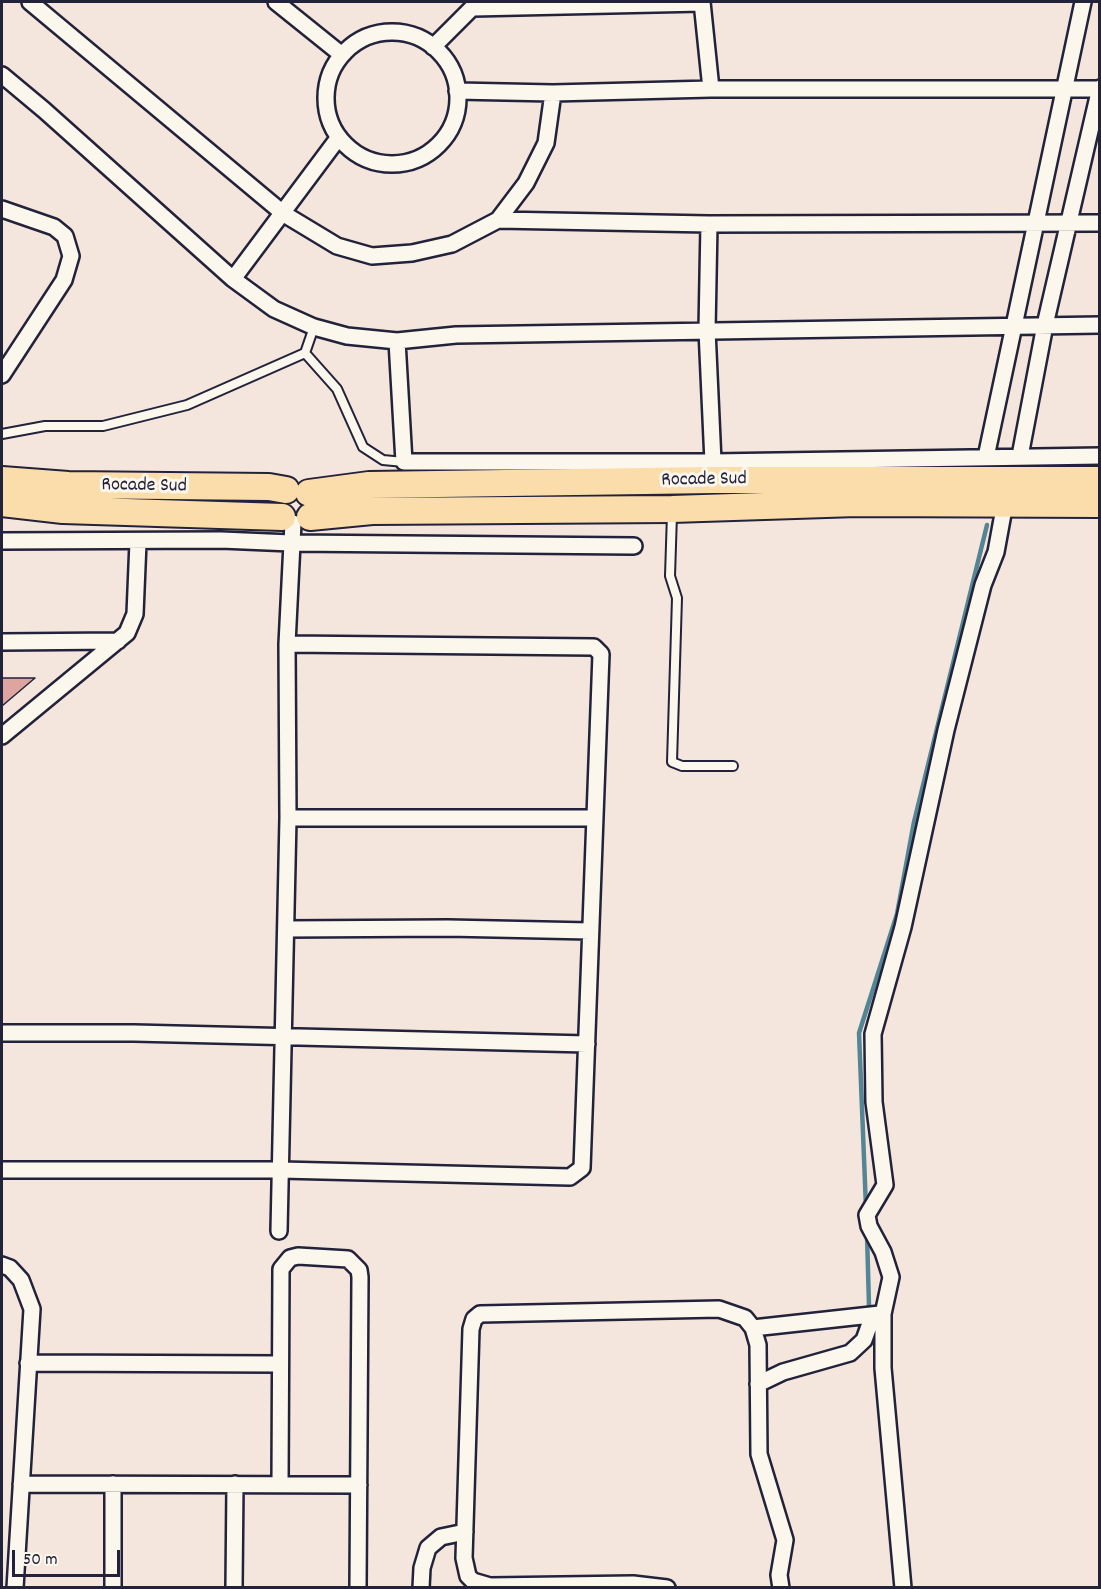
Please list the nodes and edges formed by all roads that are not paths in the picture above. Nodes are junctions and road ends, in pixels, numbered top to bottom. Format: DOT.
graph roads {
  1 [pos="30,2"];
  2 [pos="276,2"];
  3 [pos="702,2"];
  4 [pos="1083,2"];
  5 [pos="475,5"];
  6 [pos="434,47"];
  7 [pos="342,55"];
  8 [pos="2,75"];
  9 [pos="711,89"];
  10 [pos="1064,89"];
  11 [pos="1099,89"];
  12 [pos="457,91"];
  13 [pos="553,93"];
  14 [pos="339,137"];
  15 [pos="2,209"];
  16 [pos="284,214"];
  17 [pos="498,220"];
  18 [pos="1036,221"];
  19 [pos="1069,223"];
  20 [pos="1100,223"];
  21 [pos="709,224"];
  22 [pos="233,279"];
  23 [pos="1016,324"];
  24 [pos="1045,325"];
  25 [pos="1100,325"];
  26 [pos="314,327"];
  27 [pos="707,330"];
  28 [pos="397,341"];
  29 [pos="305,353"];
  30 [pos="2,375"];
  31 [pos="2,434"];
  32 [pos="1020,456"];
  33 [pos="1100,456"];
  34 [pos="986,457"];
  35 [pos="404,462"];
  36 [pos="713,462"];
  37 [pos="2,480"];
  38 [pos="1100,480"];
  39 [pos="2,503"];
  40 [pos="1005,503"];
  41 [pos="1100,504"];
  42 [pos="672,509"];
  43 [pos="295,514"];
  44 [pos="2,541"];
  45 [pos="138,542"];
  46 [pos="634,546"];
  47 [pos="118,641"];
  48 [pos="2,642"];
  49 [pos="287,644"];
  50 [pos="2,736"];
  51 [pos="733,766"];
  52 [pos="288,818"];
  53 [pos="594,818"];
  54 [pos="286,929"];
  55 [pos="590,931"];
  56 [pos="2,1033"];
  57 [pos="282,1036"];
  58 [pos="587,1044"];
  59 [pos="2,1170"];
  60 [pos="281,1170"];
  61 [pos="279,1231"];
  62 [pos="2,1265"];
  63 [pos="878,1314"];
  64 [pos="753,1328"];
  65 [pos="28,1363"];
  66 [pos="280,1364"];
  67 [pos="758,1384"];
  68 [pos="21,1484"];
  69 [pos="113,1484"];
  70 [pos="234,1485"];
  71 [pos="280,1485"];
  72 [pos="359,1485"];
  73 [pos="465,1532"];
  74 [pos="15,1587"];
  75 [pos="113,1587"];
  76 [pos="234,1587"];
  77 [pos="358,1587"];
  78 [pos="422,1587"];
  79 [pos="667,1587"];
  80 [pos="781,1587"];
  81 [pos="903,1587"];
  1 -- 16 [label="street"];
  2 -- 7 [label="street"];
  3 -- 5 [label="street"];
  3 -- 9 [label="street"];
  4 -- 10 [label="street"];
  5 -- 6 [label="street"];
  6 -- 7 [label="street"];
  6 -- 12 [label="street"];
  7 -- 14 [label="street"];
  8 -- 22 [label="street"];
  9 -- 10 [label="street"];
  9 -- 13 [label="street"];
  10 -- 11 [label="street"];
  10 -- 18 [label="street"];
  11 -- 19 [label="street"];
  12 -- 13 [label="street"];
  12 -- 14 [label="street"];
  13 -- 17 [label="street"];
  14 -- 16 [label="street"];
  15 -- 30 [label="street"];
  16 -- 17 [label="street"];
  16 -- 22 [label="street"];
  17 -- 21 [label="street"];
  18 -- 19 [label="street"];
  18 -- 21 [label="street"];
  18 -- 23 [label="street"];
  19 -- 20 [label="street"];
  19 -- 24 [label="street"];
  21 -- 27 [label="street"];
  22 -- 26 [label="street"];
  23 -- 24 [label="street"];
  23 -- 27 [label="street"];
  23 -- 34 [label="street"];
  24 -- 25 [label="street"];
  24 -- 32 [label="street"];
  26 -- 28 [label="street"];
  26 -- 29 [label="lane"];
  27 -- 28 [label="street"];
  27 -- 36 [label="street"];
  28 -- 35 [label="street"];
  29 -- 31 [label="lane"];
  29 -- 35 [label="lane"];
  32 -- 33 [label="street"];
  32 -- 34 [label="street"];
  34 -- 36 [label="street"];
  35 -- 36 [label="street"];
  37 -- 43 [label="highway, Rocade Sud"];
  38 -- 43 [label="highway, Rocade Sud"];
  39 -- 43 [label="highway, Rocade Sud"];
  40 -- 41 [label="highway, Rocade Sud"];
  40 -- 42 [label="highway, Rocade Sud"];
  40 -- 63 [label="street"];
  42 -- 43 [label="highway, Rocade Sud"];
  42 -- 51 [label="lane"];
  43 -- 45 [label="street"];
  43 -- 46 [label="street"];
  43 -- 49 [label="street"];
  44 -- 45 [label="street"];
  45 -- 47 [label="street"];
  47 -- 48 [label="street"];
  47 -- 50 [label="street"];
  49 -- 52 [label="street"];
  49 -- 53 [label="street"];
  52 -- 53 [label="street"];
  52 -- 54 [label="street"];
  53 -- 55 [label="street"];
  54 -- 55 [label="street"];
  54 -- 57 [label="street"];
  55 -- 58 [label="street"];
  56 -- 57 [label="street"];
  57 -- 58 [label="street"];
  57 -- 60 [label="street"];
  58 -- 60 [label="street"];
  59 -- 60 [label="street"];
  60 -- 61 [label="street"];
  62 -- 65 [label="street"];
  63 -- 64 [label="street"];
  63 -- 67 [label="street"];
  63 -- 81 [label="street"];
  64 -- 67 [label="street"];
  64 -- 73 [label="street"];
  65 -- 66 [label="street"];
  65 -- 68 [label="street"];
  66 -- 71 [label="street"];
  66 -- 72 [label="street"];
  67 -- 80 [label="street"];
  68 -- 69 [label="street"];
  68 -- 74 [label="street"];
  69 -- 70 [label="street"];
  69 -- 75 [label="street"];
  70 -- 71 [label="street"];
  70 -- 76 [label="street"];
  71 -- 72 [label="street"];
  72 -- 77 [label="street"];
  73 -- 78 [label="street"];
  73 -- 79 [label="street"];
}
